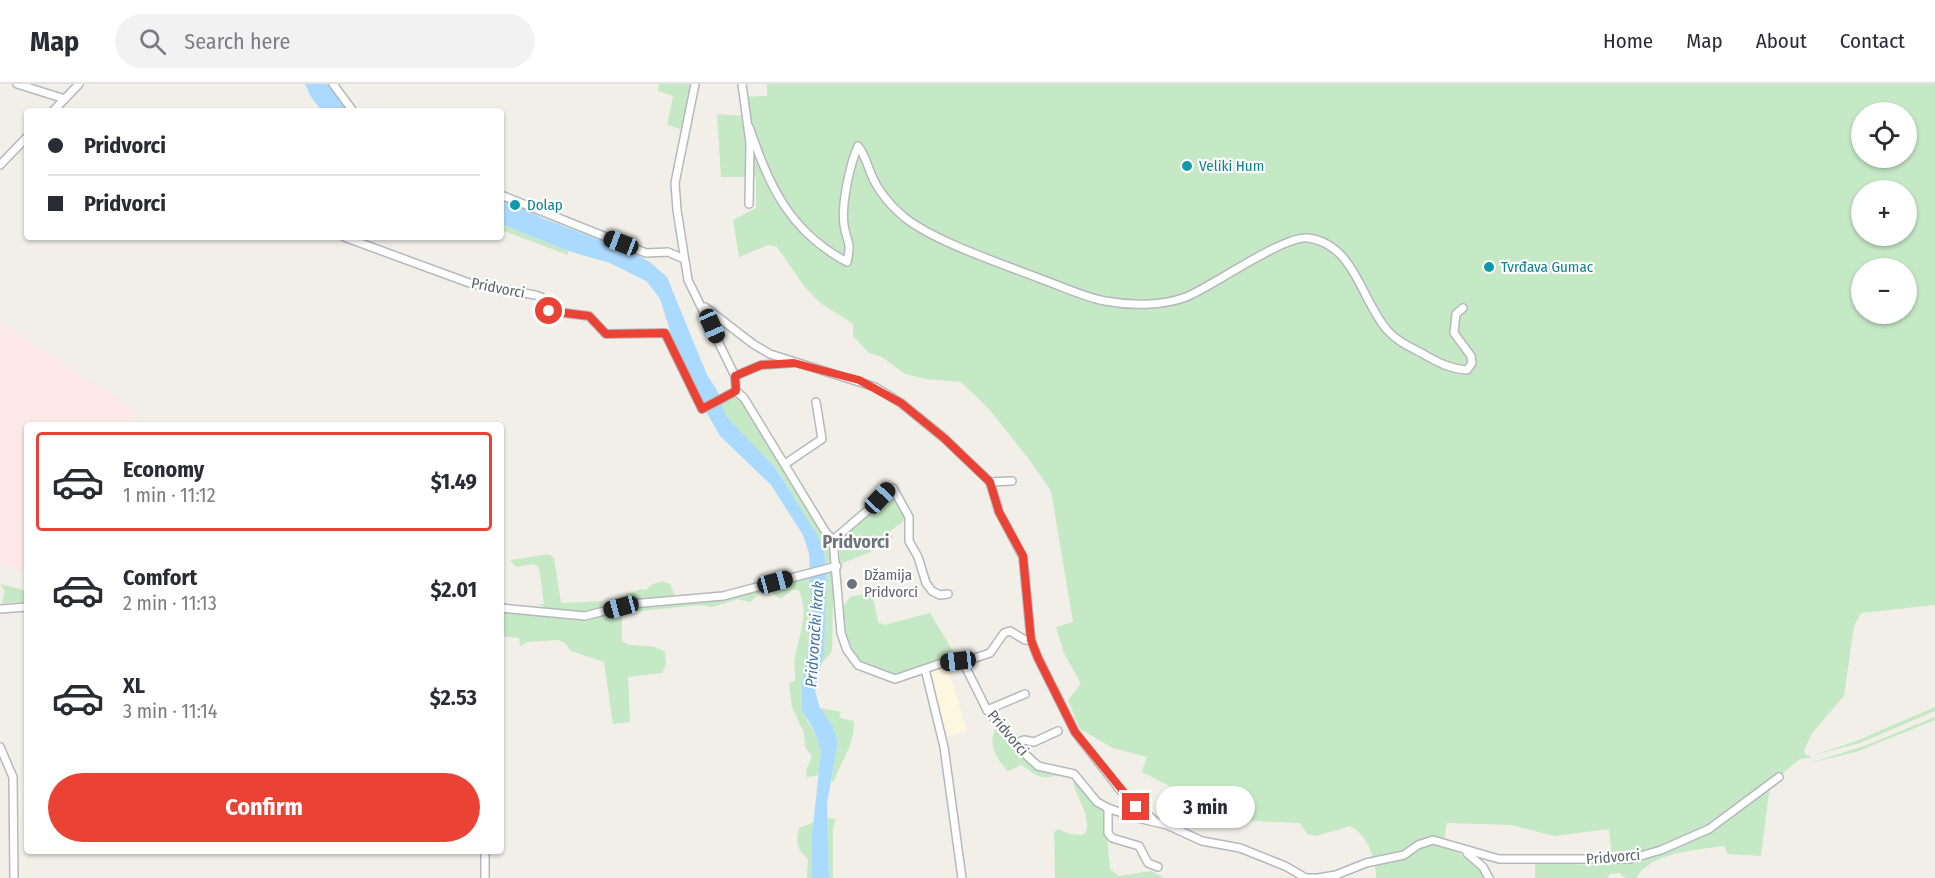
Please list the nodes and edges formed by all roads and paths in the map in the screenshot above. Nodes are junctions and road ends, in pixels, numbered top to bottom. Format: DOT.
graph roads {
  1 [pos="17,84"];
  2 [pos="79,84"];
  3 [pos="333,84"];
  4 [pos="695,84"];
  5 [pos="742,84"];
  6 [pos="65,99"];
  7 [pos="56,108"];
  8 [pos="351,108"];
  9 [pos="749,127"];
  10 [pos="24,140"];
  11 [pos="0,165"];
  12 [pos="504,196"];
  13 [pos="749,204"];
  14 [pos="352,240"];
  15 [pos="684,259"];
  16 [pos="701,303"];
  17 [pos="1463,308"];
  18 [pos="794,363"];
  19 [pos="735,376"];
  20 [pos="736,391"];
  21 [pos="816,402"];
  22 [pos="785,464"];
  23 [pos="1012,481"];
  24 [pos="990,482"];
  25 [pos="833,540"];
  26 [pos="837,566"];
  27 [pos="948,594"];
  28 [pos="24,607"];
  29 [pos="504,608"];
  30 [pos="0,609"];
  31 [pos="1031,640"];
  32 [pos="963,662"];
  33 [pos="926,669"];
  34 [pos="1025,694"];
  35 [pos="987,710"];
  36 [pos="1058,730"];
  37 [pos="1016,743"];
  38 [pos="0,747"];
  39 [pos="1779,777"];
  40 [pos="1108,808"];
  41 [pos="1156,822"];
  42 [pos="1463,850"];
  43 [pos="485,854"];
  44 [pos="1158,867"];
  45 [pos="14,878"];
  46 [pos="485,878"];
  47 [pos="962,878"];
  48 [pos="1316,878"];
  49 [pos="1489,878"];
  1 -- 6 [label="street"];
  2 -- 6 [label="street"];
  3 -- 8 [label="street"];
  4 -- 15 [label="street"];
  5 -- 9 [label="street"];
  6 -- 7 [label="street"];
  9 -- 13 [label="street"];
  9 -- 17 [label="street"];
  10 -- 11 [label="street"];
  12 -- 15 [label="street"];
  14 -- 20 [label="street, Pridvorci"];
  15 -- 16 [label="street"];
  16 -- 18 [label="street"];
  16 -- 19 [label="street"];
  18 -- 19 [label="street"];
  18 -- 24 [label="street"];
  19 -- 20 [label="street"];
  20 -- 22 [label="street"];
  21 -- 22 [label="street"];
  22 -- 25 [label="street"];
  23 -- 24 [label="street"];
  24 -- 31 [label="street, Pridvorci"];
  25 -- 26 [label="street"];
  25 -- 27 [label="street"];
  26 -- 29 [label="street"];
  26 -- 33 [label="street"];
  28 -- 30 [label="street"];
  31 -- 32 [label="street"];
  31 -- 41 [label="street, Pridvorci"];
  32 -- 33 [label="street"];
  32 -- 35 [label="street, Pridvorci"];
  33 -- 47 [label="street"];
  34 -- 35 [label="street"];
  35 -- 37 [label="street, Pridvorci"];
  36 -- 37 [label="street"];
  37 -- 40 [label="street, Pridvorci"];
  38 -- 45 [label="street"];
  39 -- 42 [label="street, Pridvorci"];
  40 -- 41 [label="street, Pridvorci"];
  40 -- 44 [label="street"];
  41 -- 48 [label="street, Pridvorci"];
  42 -- 48 [label="street, Pridvorci"];
  42 -- 49 [label="street, Pridvorci"];
  43 -- 46 [label="street"];
}
